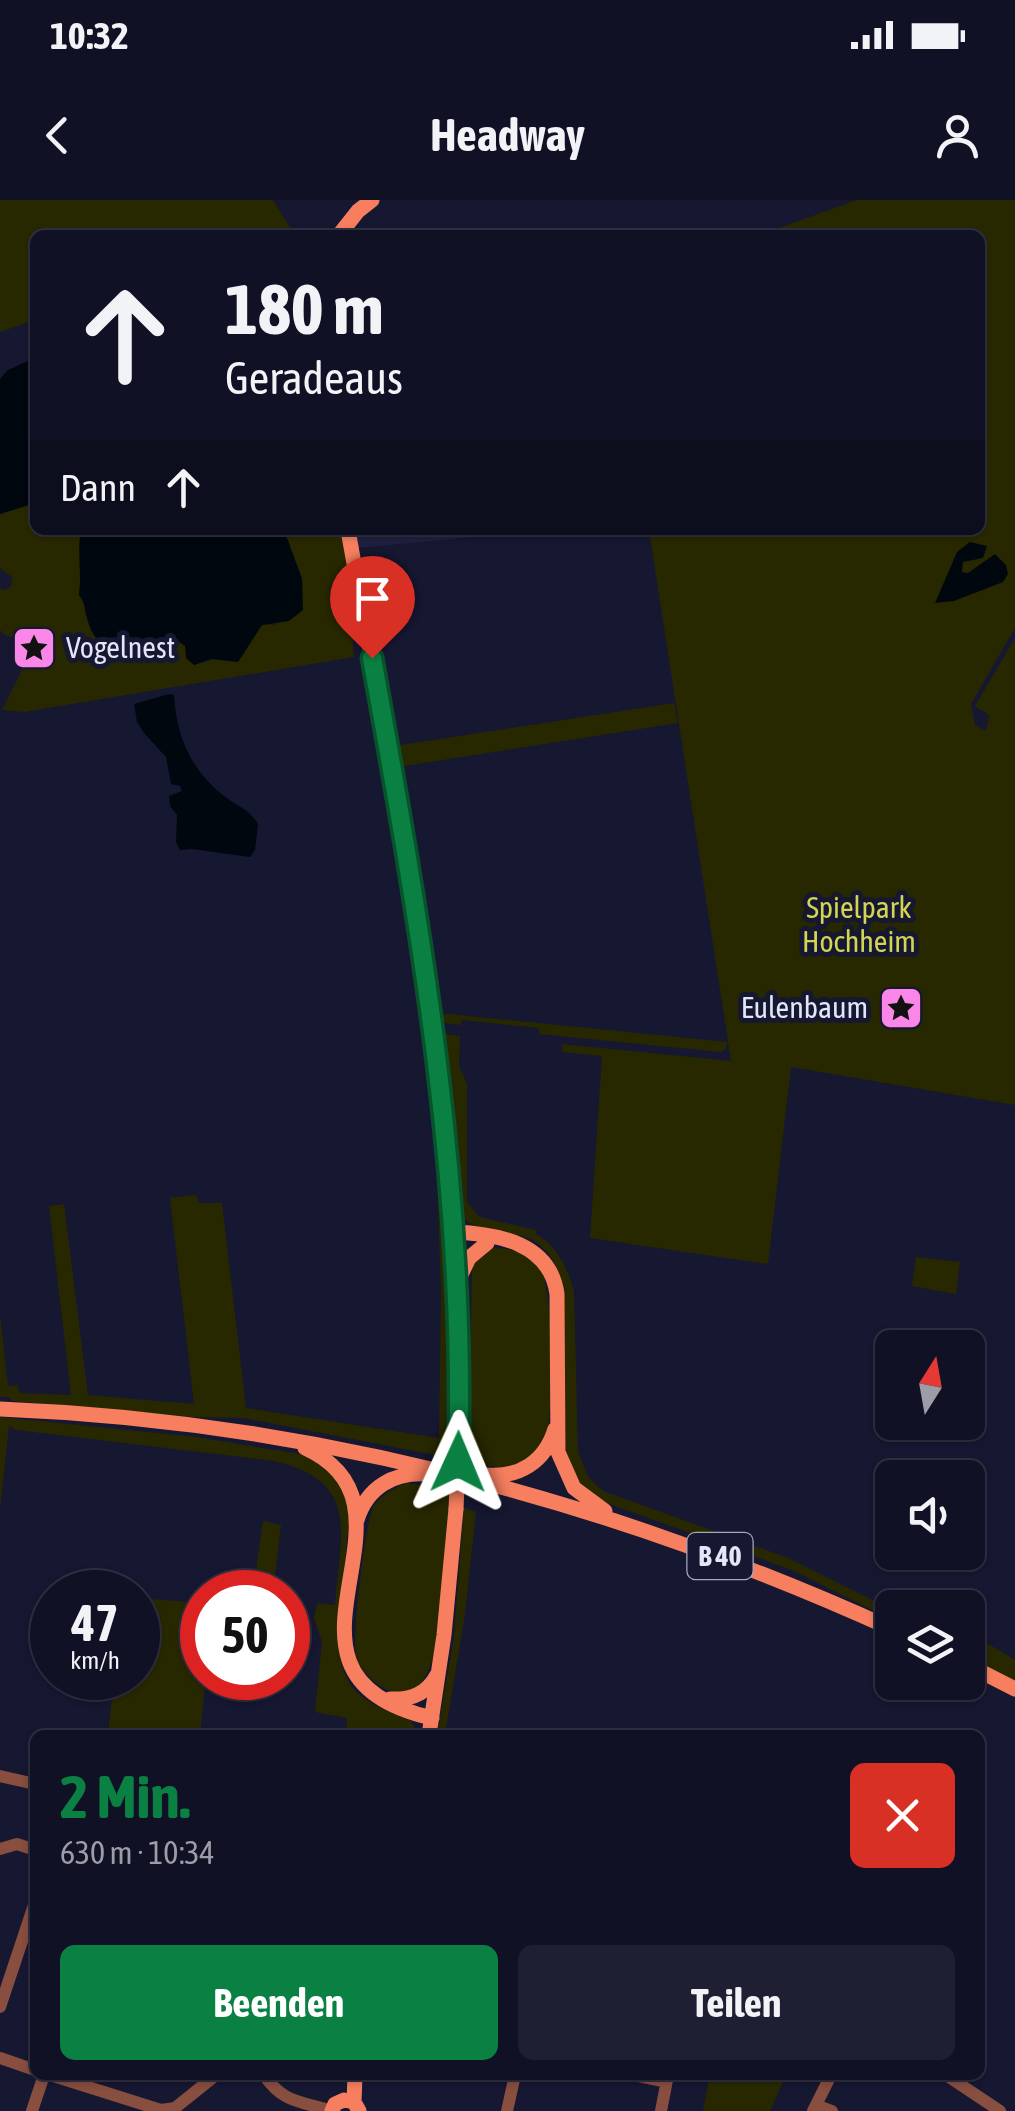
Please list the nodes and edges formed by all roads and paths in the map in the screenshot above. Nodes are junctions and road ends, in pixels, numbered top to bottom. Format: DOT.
graph roads {
  1 [pos="372,200"];
  2 [pos="342,230"];
  3 [pos="349,535"];
  4 [pos="455,1232"];
  5 [pos="505,1240"];
  6 [pos="487,1243"];
  7 [pos="457,1293"];
  8 [pos="0,1409"];
  9 [pos="556,1420"];
  10 [pos="283,1438"];
  11 [pos="445,1471"];
  12 [pos="466,1476"];
  13 [pos="616,1520"];
  14 [pos="356,1526"];
  15 [pos="875,1622"];
  16 [pos="439,1671"];
  17 [pos="985,1673"];
  18 [pos="1015,1689"];
  19 [pos="383,1698"];
  20 [pos="402,1700"];
  21 [pos="433,1715"];
  22 [pos="430,1730"];
  23 [pos="0,1776"];
  24 [pos="30,1783"];
  25 [pos="0,1849"];
  26 [pos="30,1849"];
  27 [pos="30,1933"];
  28 [pos="0,2006"];
  29 [pos="0,2058"];
  30 [pos="30,2068"];
  31 [pos="45,2080"];
  32 [pos="62,2080"];
  33 [pos="210,2080"];
  34 [pos="269,2080"];
  35 [pos="352,2080"];
  36 [pos="514,2080"];
  37 [pos="667,2080"];
  38 [pos="828,2080"];
  39 [pos="954,2080"];
  40 [pos="349,2108"];
  41 [pos="814,2108"];
  42 [pos="176,2109"];
  43 [pos="32,2111"];
  44 [pos="507,2111"];
  45 [pos="661,2111"];
  46 [pos="832,2111"];
  47 [pos="1000,2111"];
  1 -- 2 [label="main road"];
  3 -- 4 [label="main road"];
  4 -- 5 [label="main road"];
  4 -- 6 [label="main road"];
  4 -- 7 [label="main road"];
  5 -- 6 [label="main road"];
  5 -- 9 [label="main road"];
  6 -- 7 [label="main road"];
  7 -- 16 [label="main road, bridge"];
  8 -- 10 [label="main road, B 40"];
  9 -- 11 [label="main road"];
  9 -- 13 [label="main road"];
  10 -- 11 [label="main road, B 40"];
  10 -- 14 [label="main road"];
  11 -- 12 [label="main road, B 40"];
  12 -- 13 [label="main road, B 40"];
  12 -- 14 [label="main road"];
  13 -- 15 [label="main road, B 40"];
  14 -- 19 [label="main road"];
  16 -- 20 [label="main road"];
  16 -- 21 [label="main road"];
  17 -- 18 [label="main road"];
  19 -- 20 [label="main road"];
  19 -- 21 [label="main road"];
  20 -- 21 [label="main road"];
  21 -- 22 [label="main road"];
  23 -- 24 [label="street"];
  25 -- 26 [label="street"];
  27 -- 28 [label="street"];
  29 -- 30 [label="street"];
  31 -- 43 [label="street"];
  32 -- 42 [label="street"];
  33 -- 42 [label="street"];
  34 -- 40 [label="street"];
  35 -- 40 [label="main road"];
  36 -- 44 [label="street"];
  37 -- 45 [label="street"];
  38 -- 41 [label="street"];
  39 -- 47 [label="street"];
  41 -- 46 [label="street"];
}
